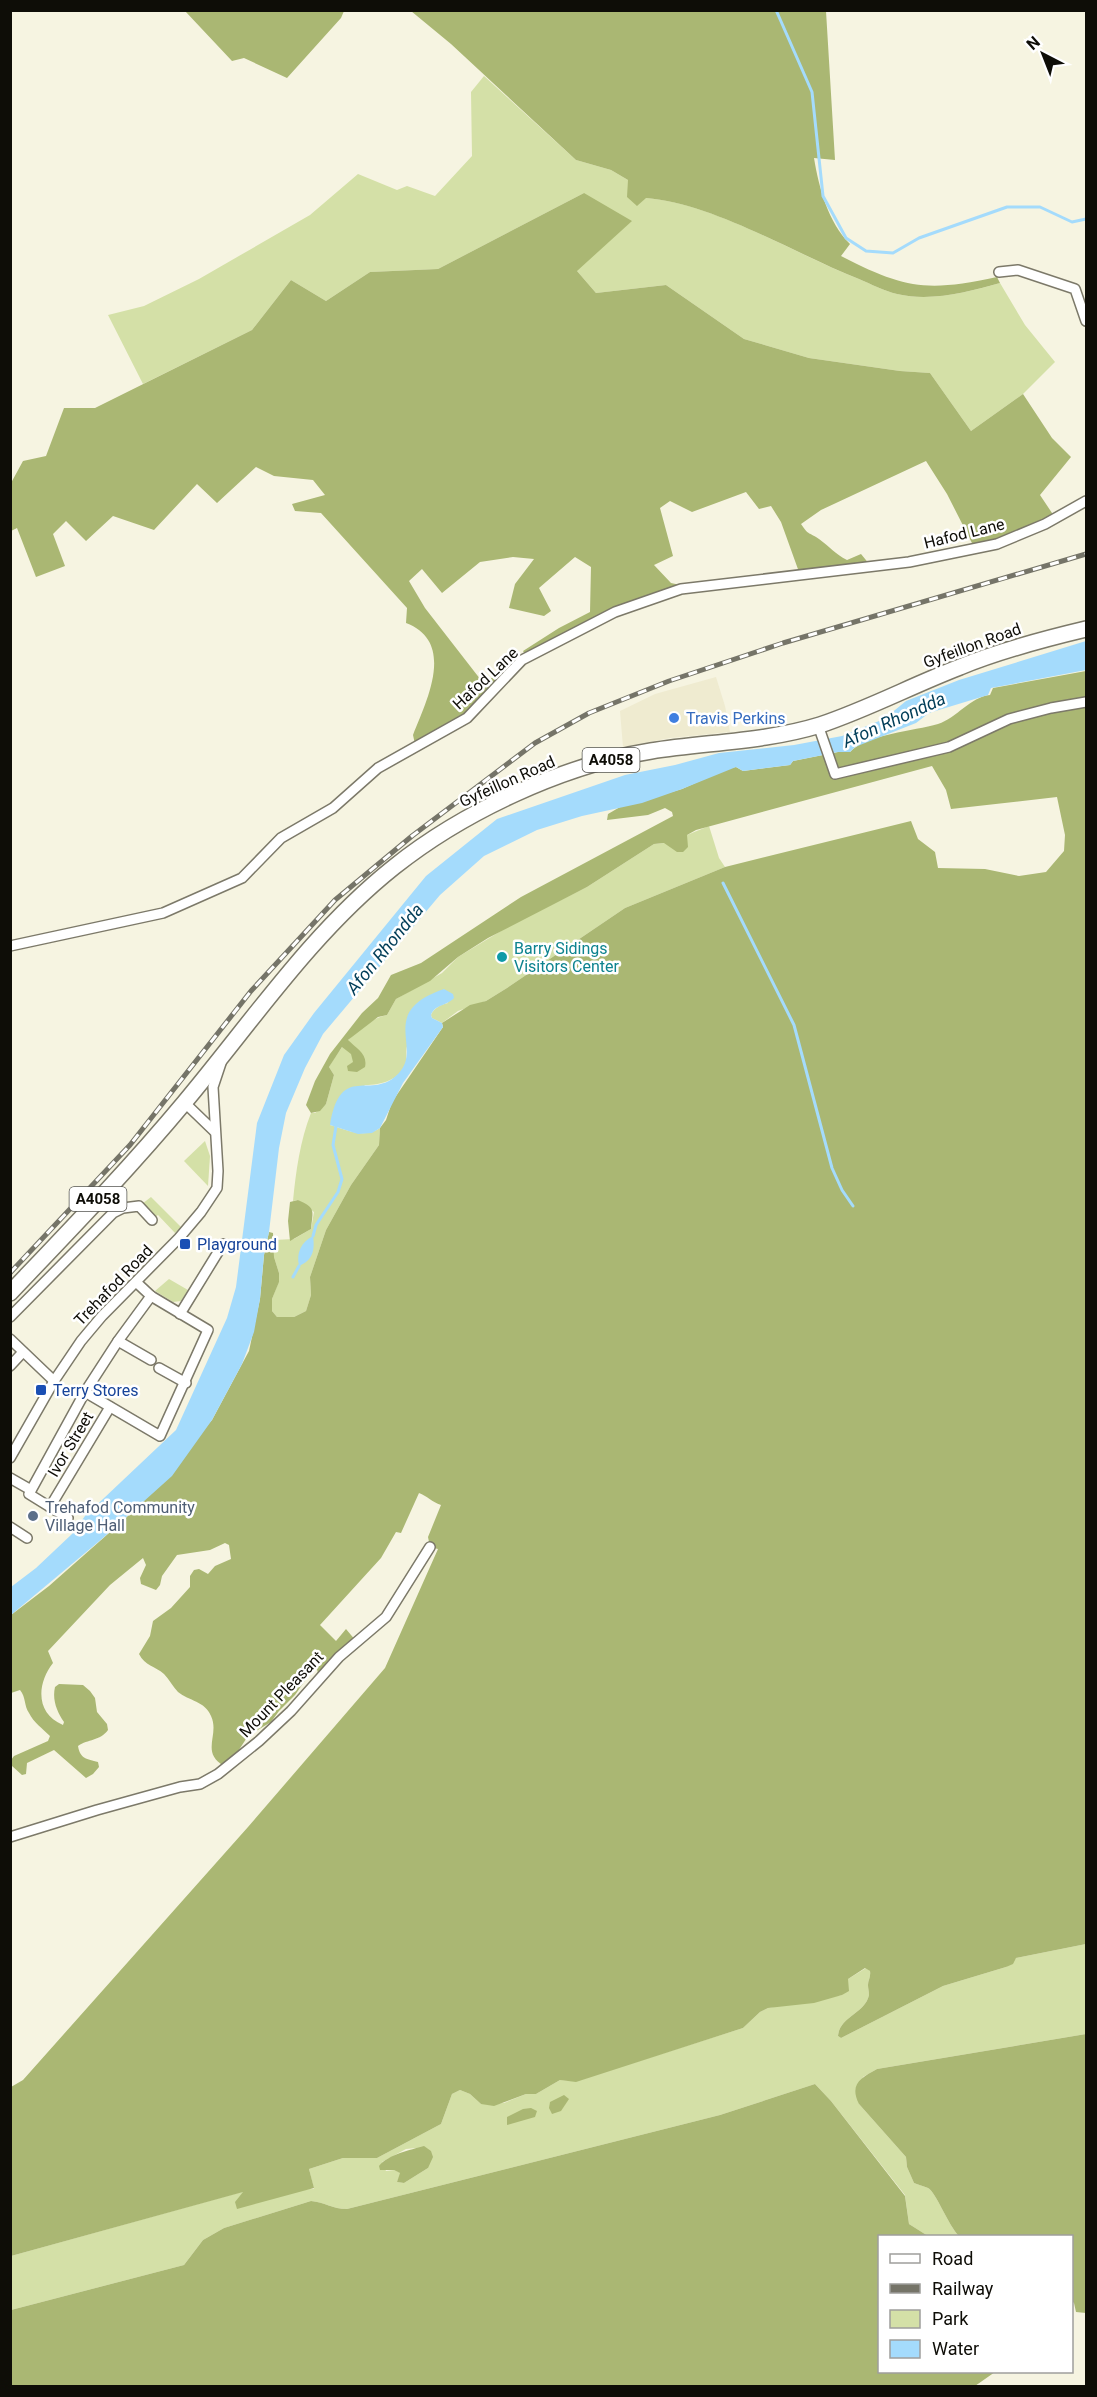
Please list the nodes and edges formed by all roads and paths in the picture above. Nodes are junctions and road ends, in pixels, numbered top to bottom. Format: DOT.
graph roads {
  1 [pos="999,272"];
  2 [pos="1086,321"];
  3 [pos="1086,501"];
  4 [pos="1086,629"];
  5 [pos="1086,702"];
  6 [pos="820,731"];
  7 [pos="10,946"];
  8 [pos="224,1053"];
  9 [pos="185,1103"];
  10 [pos="214,1131"];
  11 [pos="152,1220"];
  12 [pos="223,1244"];
  13 [pos="136,1282"];
  14 [pos="10,1293"];
  15 [pos="151,1296"];
  16 [pos="180,1314"];
  17 [pos="10,1317"];
  18 [pos="10,1340"];
  19 [pos="118,1341"];
  20 [pos="23,1352"];
  21 [pos="151,1360"];
  22 [pos="10,1366"];
  23 [pos="159,1368"];
  24 [pos="54,1381"];
  25 [pos="186,1383"];
  26 [pos="85,1392"];
  27 [pos="110,1407"];
  28 [pos="10,1458"];
  29 [pos="10,1478"];
  30 [pos="30,1492"];
  31 [pos="50,1507"];
  32 [pos="68,1518"];
  33 [pos="10,1527"];
  34 [pos="27,1538"];
  35 [pos="430,1547"];
  36 [pos="10,1837"];
  1 -- 2 [label="street"];
  3 -- 7 [label="street, Hafod Lane"];
  4 -- 6 [label="main road, Gyfeillon Road / A4058"];
  5 -- 6 [label="street"];
  6 -- 8 [label="main road, Gyfeillon Road / A4058"];
  8 -- 9 [label="main road, Gyfeillon Road / A4058"];
  8 -- 10 [label="street, Trehafod Road"];
  9 -- 10 [label="street"];
  9 -- 14 [label="main road, A4058"];
  10 -- 13 [label="street, Trehafod Road"];
  11 -- 17 [label="street"];
  12 -- 16 [label="street"];
  13 -- 15 [label="street"];
  13 -- 24 [label="street, Trehafod Road"];
  15 -- 16 [label="street"];
  15 -- 19 [label="street"];
  16 -- 25 [label="street"];
  18 -- 20 [label="street"];
  19 -- 21 [label="street"];
  19 -- 26 [label="street"];
  20 -- 22 [label="street"];
  20 -- 24 [label="street"];
  23 -- 25 [label="street"];
  24 -- 28 [label="street, Trehafod Road"];
  25 -- 27 [label="street"];
  26 -- 27 [label="street"];
  26 -- 30 [label="street"];
  27 -- 31 [label="street, Ivor Street"];
  29 -- 30 [label="street"];
  30 -- 31 [label="street"];
  31 -- 32 [label="street"];
  33 -- 34 [label="street"];
  35 -- 36 [label="street, Mount Pleasant"];
}
